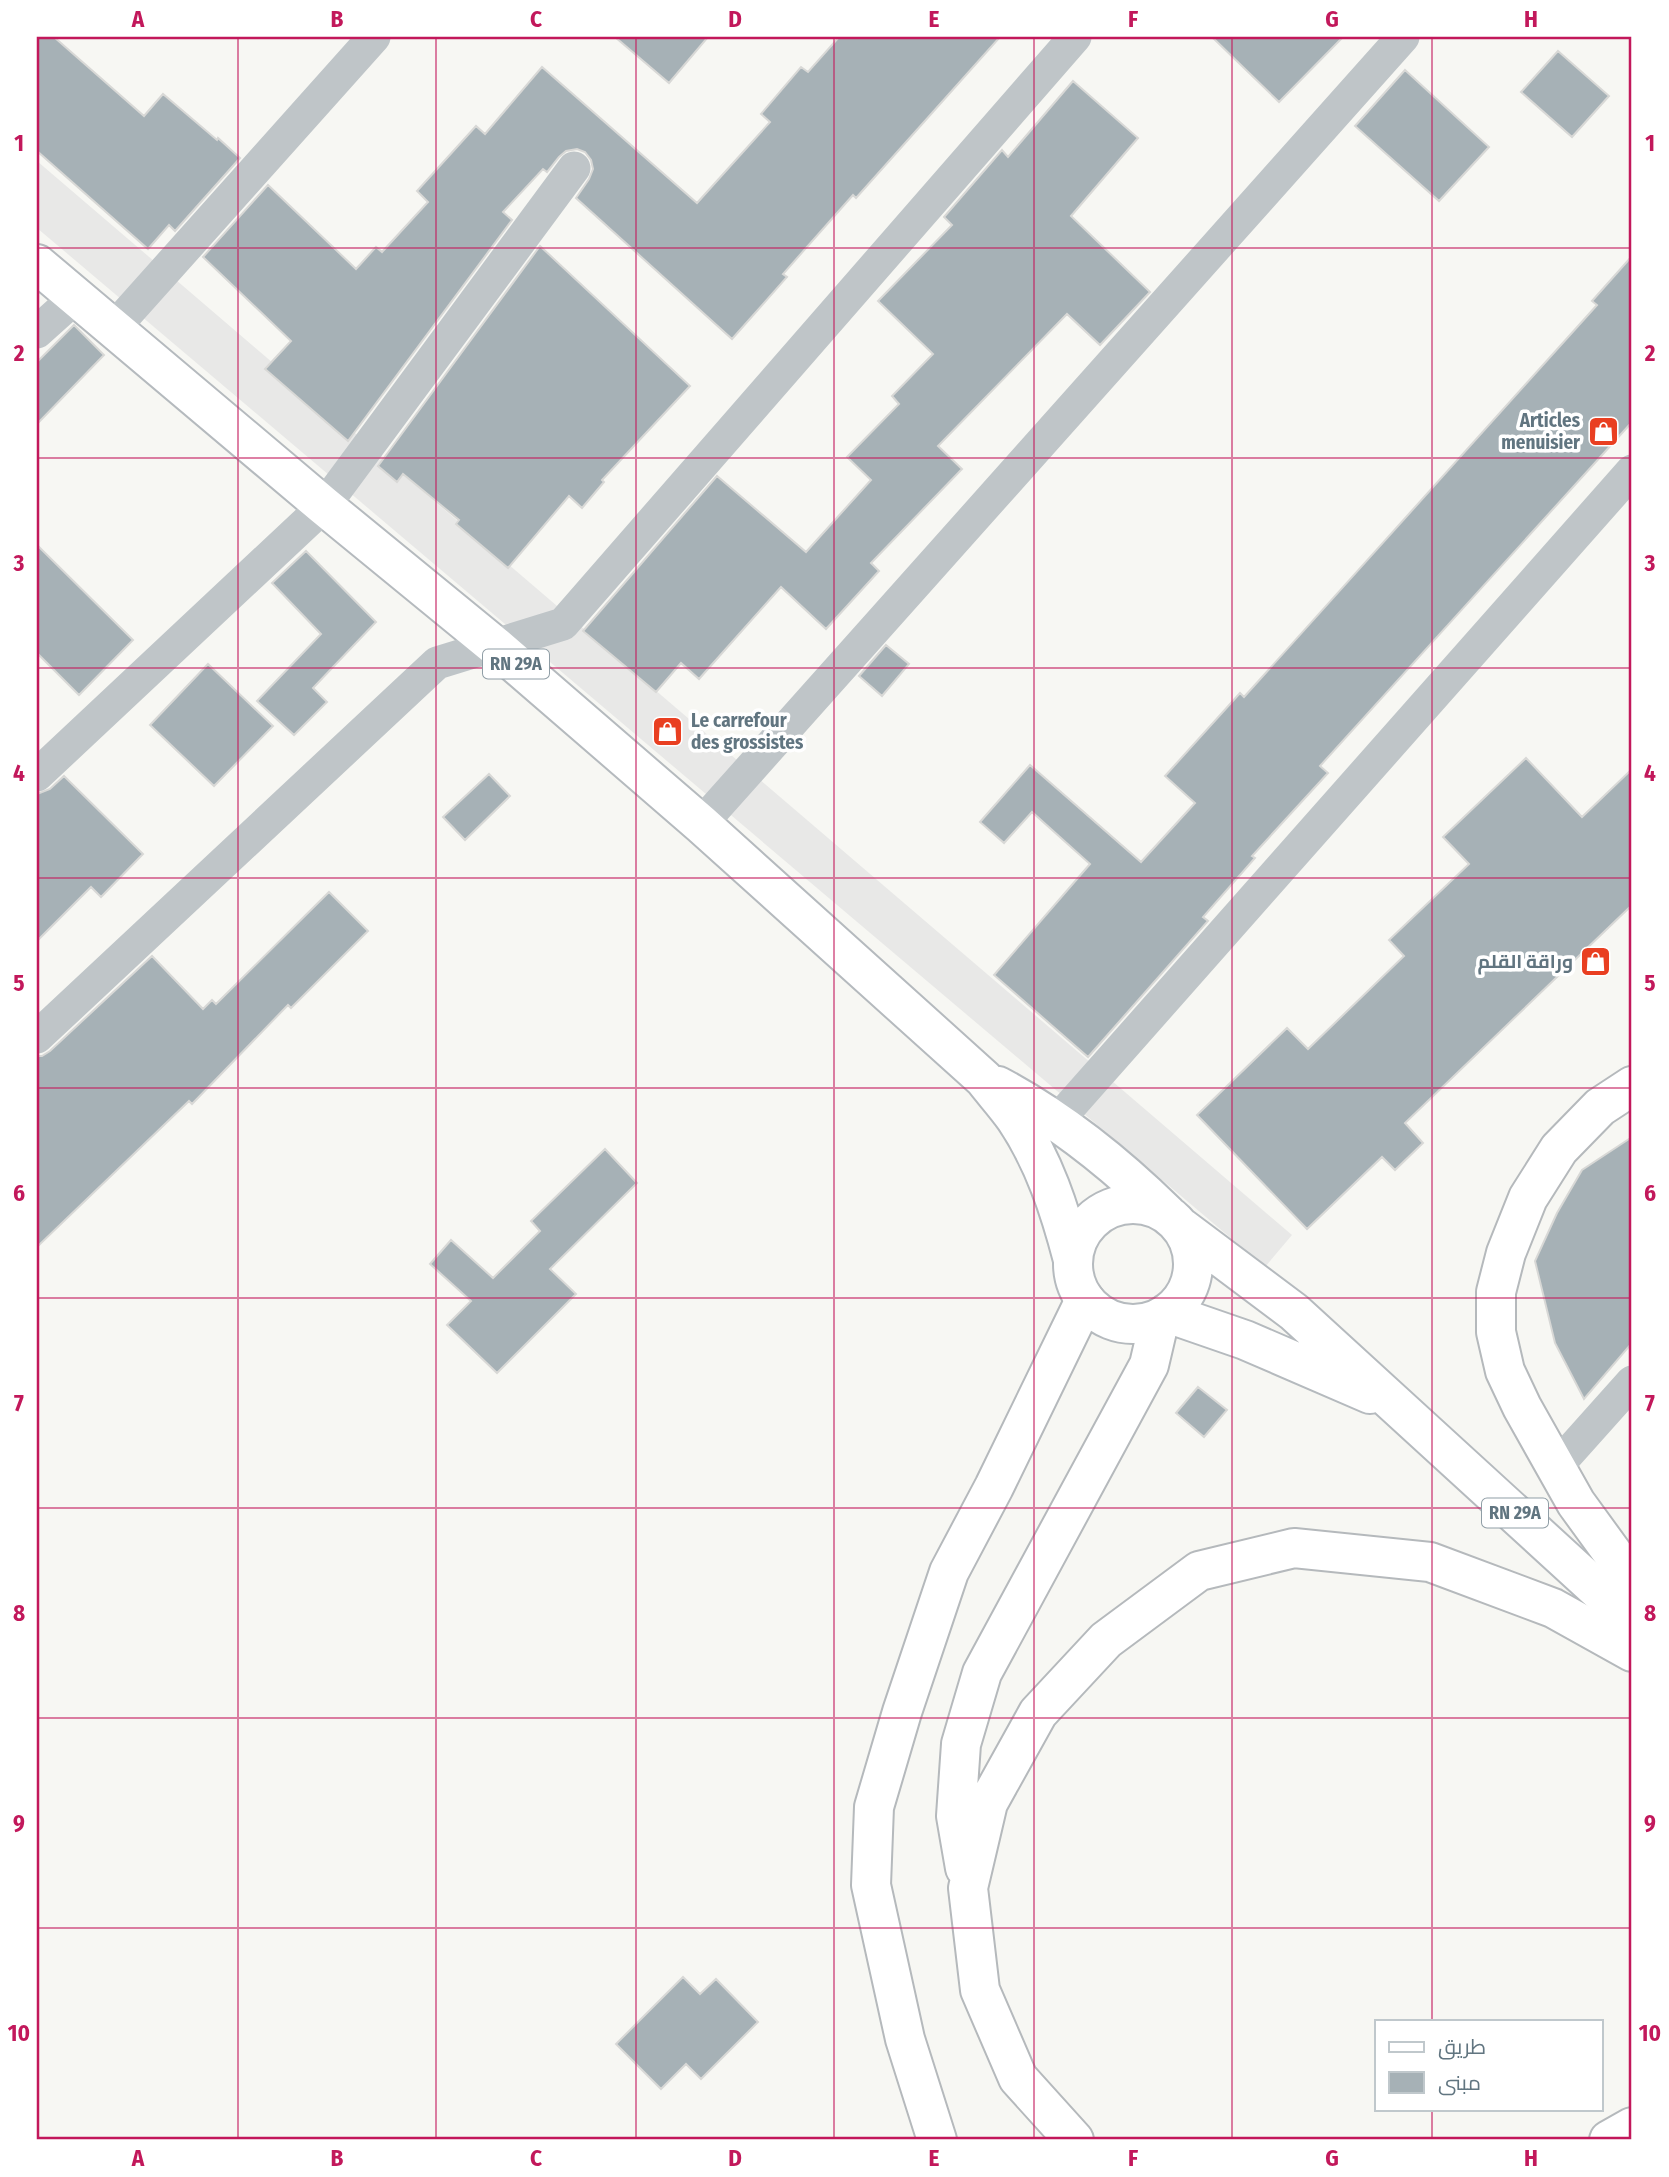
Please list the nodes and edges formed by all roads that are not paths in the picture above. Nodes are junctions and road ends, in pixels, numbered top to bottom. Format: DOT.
graph roads {
  1 [pos="374,37"];
  2 [pos="1075,37"];
  3 [pos="1403,37"];
  4 [pos="574,168"];
  5 [pos="37,264"];
  6 [pos="76,297"];
  7 [pos="113,329"];
  8 [pos="37,332"];
  9 [pos="1632,471"];
  10 [pos="324,506"];
  11 [pos="495,646"];
  12 [pos="37,775"];
  13 [pos="701,824"];
  14 [pos="37,1037"];
  15 [pos="984,1079"];
  16 [pos="1632,1086"];
  17 [pos="1057,1121"];
  18 [pos="1174,1221"];
  19 [pos="1073,1260"];
  20 [pos="1085,1300"];
  21 [pos="1164,1315"];
  22 [pos="1632,1382"];
  23 [pos="1397,1406"];
  24 [pos="1556,1467"];
  25 [pos="1632,1580"];
  26 [pos="1632,1621"];
  27 [pos="1632,1652"];
  28 [pos="968,1888"];
  29 [pos="1632,2127"];
  30 [pos="1632,2133"];
  31 [pos="937,2140"];
  32 [pos="1074,2140"];
  33 [pos="1609,2140"];
  34 [pos="1621,2140"];
  1 -- 7 [label="street"];
  2 -- 11 [label="street"];
  3 -- 13 [label="street"];
  4 -- 10 [label="street"];
  5 -- 6 [label="main road, RN 29A"];
  6 -- 7 [label="main road, RN 29A"];
  6 -- 8 [label="street"];
  7 -- 10 [label="main road, RN 29A"];
  9 -- 17 [label="street"];
  10 -- 11 [label="main road, RN 29A"];
  10 -- 12 [label="street"];
  11 -- 13 [label="main road, RN 29A"];
  11 -- 14 [label="street"];
  13 -- 15 [label="main road, RN 29A"];
  15 -- 17 [label="main road"];
  15 -- 19 [label="main road"];
  16 -- 24 [label="main road"];
  17 -- 18 [label="main road"];
  18 -- 19 [label="main road"];
  18 -- 21 [label="main road"];
  18 -- 23 [label="main road"];
  19 -- 20 [label="main road"];
  20 -- 21 [label="main road"];
  20 -- 31 [label="main road"];
  21 -- 23 [label="main road"];
  21 -- 28 [label="main road"];
  22 -- 24 [label="street"];
  23 -- 26 [label="main road, RN 29A"];
  24 -- 25 [label="main road"];
  27 -- 28 [label="main road"];
  28 -- 32 [label="main road"];
  29 -- 33 [label="main road"];
  30 -- 34 [label="main road"];
}
